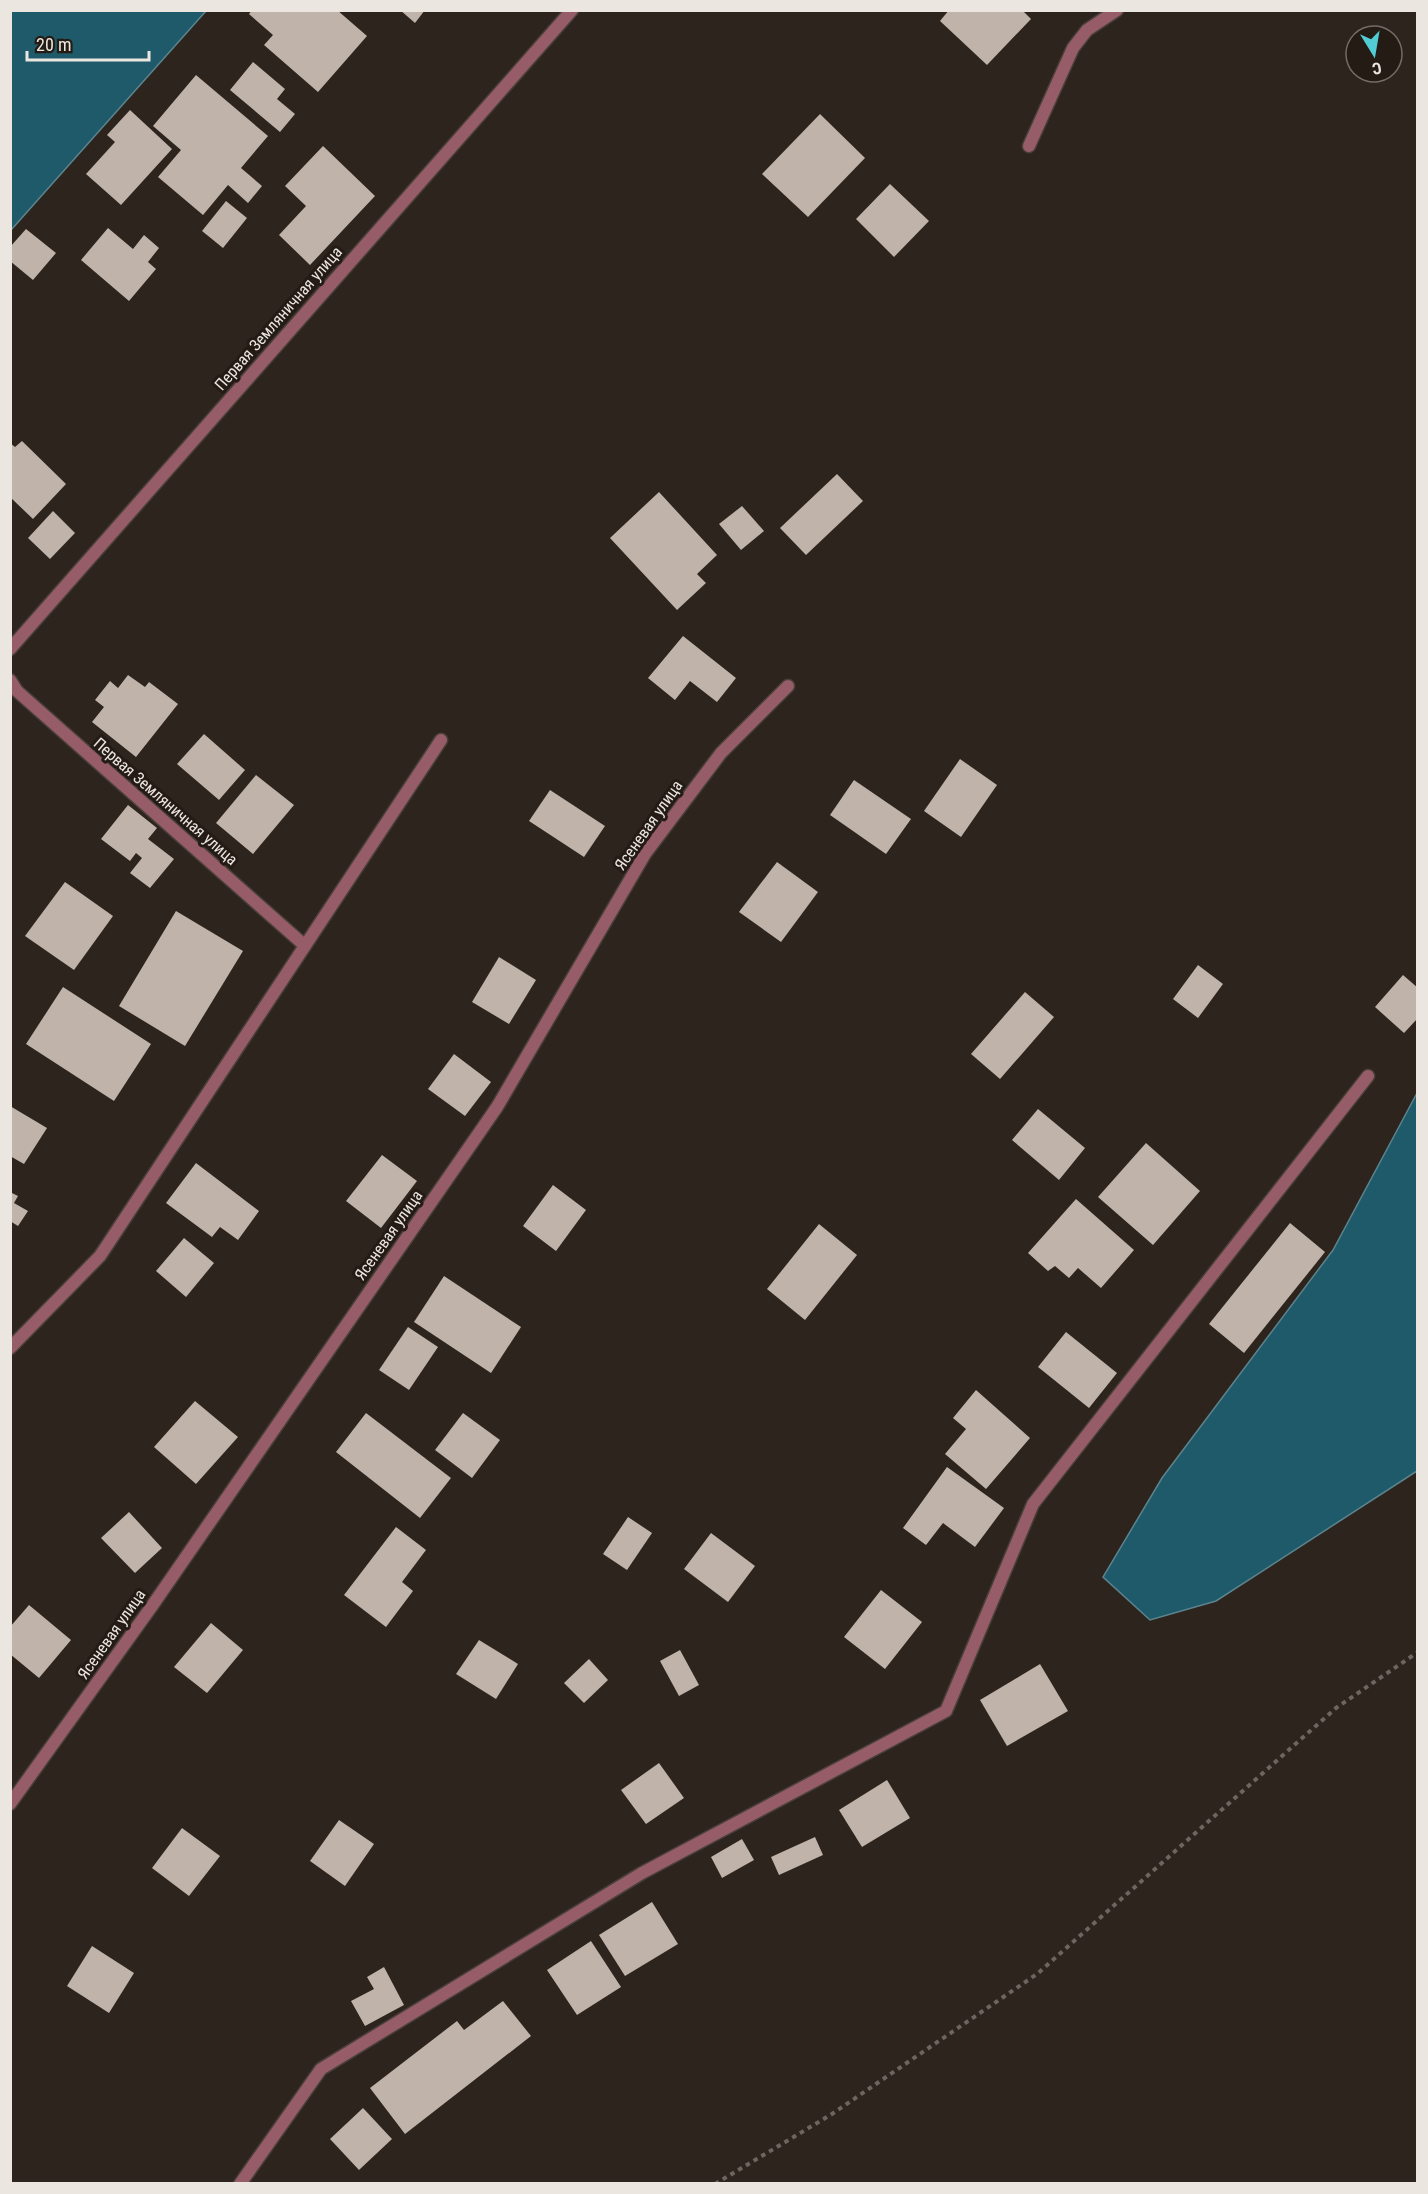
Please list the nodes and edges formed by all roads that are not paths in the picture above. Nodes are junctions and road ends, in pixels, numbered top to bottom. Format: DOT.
graph roads {
  1 [pos="572,10"];
  2 [pos="1117,10"];
  3 [pos="1029,146"];
  4 [pos="10,649"];
  5 [pos="10,680"];
  6 [pos="788,686"];
  7 [pos="441,740"];
  8 [pos="303,944"];
  9 [pos="1368,1076"];
  10 [pos="10,1348"];
  11 [pos="10,1804"];
  12 [pos="240,2184"];
  1 -- 4 [label="street, Первая Земляничная улица"];
  2 -- 3 [label="street"];
  5 -- 8 [label="street, Первая Земляничная улица"];
  6 -- 11 [label="street, Ясеневая улица"];
  7 -- 8 [label="street"];
  8 -- 10 [label="street"];
  9 -- 12 [label="street"];
}
